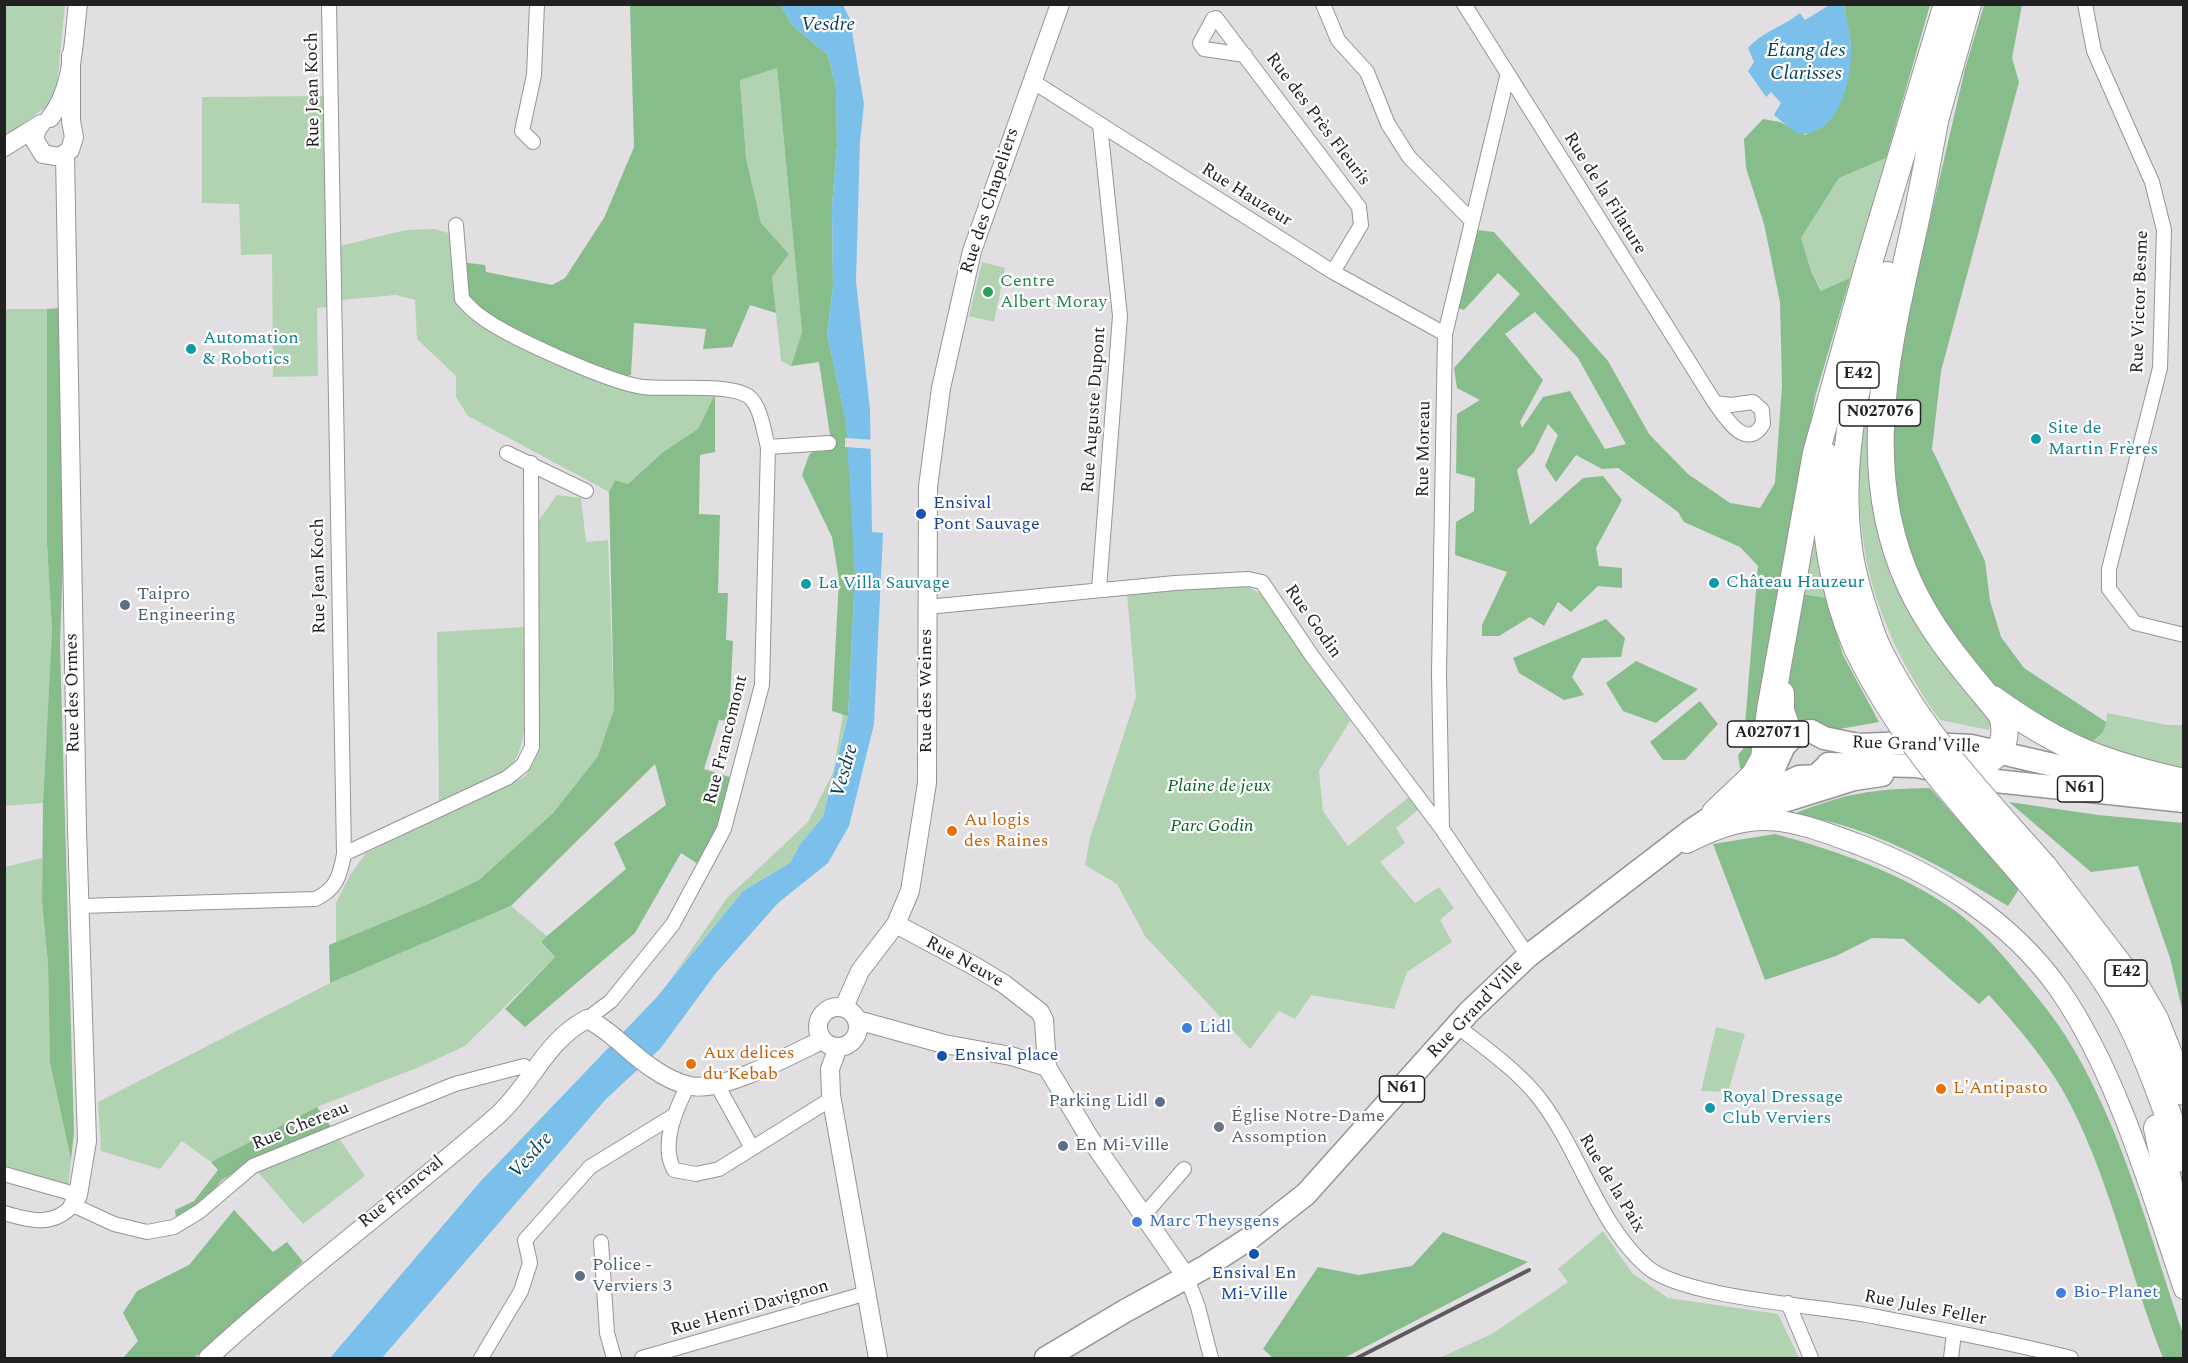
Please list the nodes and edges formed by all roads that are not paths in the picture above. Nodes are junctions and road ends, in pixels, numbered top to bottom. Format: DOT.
graph roads {
  1 [pos="78,4"];
  2 [pos="329,4"];
  3 [pos="537,4"];
  4 [pos="1060,4"];
  5 [pos="1323,4"];
  6 [pos="1464,4"];
  7 [pos="1947,4"];
  8 [pos="1968,4"];
  9 [pos="2085,4"];
  10 [pos="1245,54"];
  11 [pos="71,55"];
  12 [pos="1507,77"];
  13 [pos="1032,81"];
  14 [pos="1936,116"];
  15 [pos="44,122"];
  16 [pos="1100,125"];
  17 [pos="73,131"];
  18 [pos="533,142"];
  19 [pos="4,147"];
  20 [pos="42,153"];
  21 [pos="65,154"];
  22 [pos="64,179"];
  23 [pos="1471,220"];
  24 [pos="456,225"];
  25 [pos="1334,272"];
  26 [pos="1445,334"];
  27 [pos="1715,402"];
  28 [pos="1830,408"];
  29 [pos="829,443"];
  30 [pos="768,447"];
  31 [pos="507,453"];
  32 [pos="931,454"];
  33 [pos="531,463"];
  34 [pos="586,491"];
  35 [pos="1099,589"];
  36 [pos="927,607"];
  37 [pos="2184,635"];
  38 [pos="1784,637"];
  39 [pos="1866,644"];
  40 [pos="1983,692"];
  41 [pos="1824,738"];
  42 [pos="1786,746"];
  43 [pos="1999,751"];
  44 [pos="1828,764"];
  45 [pos="1965,776"];
  46 [pos="1799,777"];
  47 [pos="2184,782"];
  48 [pos="2184,788"];
  49 [pos="2184,801"];
  50 [pos="1718,817"];
  51 [pos="1442,829"];
  52 [pos="1682,845"];
  53 [pos="344,854"];
  54 [pos="1641,870"];
  55 [pos="2036,874"];
  56 [pos="81,906"];
  57 [pos="896,924"];
  58 [pos="1528,956"];
  59 [pos="2096,968"];
  60 [pos="851,1013"];
  61 [pos="594,1022"];
  62 [pos="1457,1026"];
  63 [pos="830,1044"];
  64 [pos="524,1066"];
  65 [pos="1047,1067"];
  66 [pos="716,1083"];
  67 [pos="688,1086"];
  68 [pos="2184,1092"];
  69 [pos="831,1099"];
  70 [pos="673,1116"];
  71 [pos="752,1148"];
  72 [pos="2184,1159"];
  73 [pos="1184,1169"];
  74 [pos="4,1173"];
  75 [pos="76,1200"];
  76 [pos="4,1213"];
  77 [pos="1144,1215"];
  78 [pos="601,1242"];
  79 [pos="2184,1256"];
  80 [pos="1186,1278"];
  81 [pos="2184,1289"];
  82 [pos="867,1293"];
  83 [pos="1771,1300"];
  84 [pos="1788,1303"];
  85 [pos="1954,1333"];
  86 [pos="208,1359"];
  87 [pos="482,1359"];
  88 [pos="614,1359"];
  89 [pos="642,1359"];
  90 [pos="878,1359"];
  91 [pos="1046,1359"];
  92 [pos="1211,1359"];
  93 [pos="1811,1359"];
  94 [pos="1951,1359"];
  95 [pos="2072,1359"];
  1 -- 11 [label="street"];
  2 -- 53 [label="street, Rue Jean Koch"];
  3 -- 18 [label="street"];
  4 -- 13 [label="street, Rue des Chapeliers"];
  5 -- 23 [label="street"];
  6 -- 12 [label="street, Rue de la Filature"];
  7 -- 28 [label="highway, E42"];
  8 -- 14 [label="highway, E42"];
  9 -- 37 [label="street, Rue Victor Besme"];
  10 -- 25 [label="street, Rue des Près Fleuris"];
  11 -- 15 [label="street"];
  11 -- 17 [label="street"];
  12 -- 23 [label="street, Rue Moreau"];
  12 -- 27 [label="street, Rue de la Filature"];
  13 -- 16 [label="street, Rue Hauzeur"];
  13 -- 32 [label="street, Rue des Chapeliers"];
  14 -- 39 [label="highway, E42"];
  14 -- 40 [label="highway, N027076"];
  15 -- 17 [label="street"];
  15 -- 19 [label="street"];
  15 -- 20 [label="street"];
  16 -- 25 [label="street, Rue Hauzeur"];
  16 -- 35 [label="street, Rue Auguste Dupont"];
  17 -- 21 [label="street"];
  19 -- 20 [label="street"];
  20 -- 21 [label="street"];
  20 -- 22 [label="street"];
  21 -- 22 [label="street, Rue des Ormes"];
  22 -- 56 [label="street, Rue des Ormes"];
  23 -- 26 [label="street, Rue Moreau"];
  24 -- 30 [label="street, Rue Francomont"];
  25 -- 26 [label="street, Rue Hauzeur"];
  26 -- 51 [label="street, Rue Moreau"];
  28 -- 38 [label="highway"];
  28 -- 39 [label="highway, E42"];
  29 -- 30 [label="street"];
  30 -- 61 [label="street, Rue Francomont"];
  31 -- 33 [label="street"];
  32 -- 36 [label="street, Rue des Weines"];
  33 -- 34 [label="street"];
  33 -- 53 [label="street"];
  35 -- 36 [label="street, Rue Godin"];
  35 -- 51 [label="street, Rue Godin"];
  36 -- 57 [label="street, Rue des Weines"];
  38 -- 42 [label="highway, A027071"];
  38 -- 50 [label="highway, A027071"];
  39 -- 55 [label="highway, E42, bridge"];
  40 -- 43 [label="highway"];
  40 -- 47 [label="highway, N027076"];
  41 -- 42 [label="main road, Rue Grand'Ville / N61"];
  41 -- 43 [label="main road, Rue Grand'Ville / N61"];
  41 -- 44 [label="main road, Rue Grand'Ville"];
  42 -- 46 [label="main road"];
  42 -- 50 [label="main road, Rue Grand'Ville / N61"];
  43 -- 45 [label="highway"];
  43 -- 48 [label="main road, Rue Grand'Ville / N61"];
  44 -- 45 [label="main road, Rue Grand'Ville / N61"];
  44 -- 46 [label="main road, Rue Grand'Ville / N61"];
  45 -- 49 [label="main road, Rue Grand'Ville / N61"];
  45 -- 50 [label="main road"];
  46 -- 50 [label="main road, Rue Grand'Ville / N61"];
  50 -- 52 [label="main road, Rue Grand'Ville / N61"];
  50 -- 54 [label="main road, Rue Grand'Ville / N61"];
  51 -- 58 [label="street, Rue Godin"];
  52 -- 54 [label="main road, Rue Grand'Ville / N61"];
  52 -- 81 [label="main road"];
  53 -- 56 [label="street, Rue Jean Koch"];
  54 -- 58 [label="main road, Rue Grand'Ville / N61"];
  55 -- 59 [label="highway, E42"];
  55 -- 68 [label="highway, E42"];
  56 -- 75 [label="street, Rue des Ormes"];
  57 -- 60 [label="street, Rue des Weines"];
  57 -- 65 [label="street, Rue Neuve"];
  58 -- 62 [label="main road, Rue Grand'Ville / N61"];
  59 -- 72 [label="highway, E42"];
  59 -- 79 [label="highway"];
  60 -- 63 [label="street"];
  60 -- 63 [label="street"];
  60 -- 65 [label="street"];
  61 -- 67 [label="street"];
  61 -- 86 [label="street, Rue Francval"];
  62 -- 80 [label="main road, Rue Grand'Ville / N61"];
  62 -- 83 [label="street, Rue de la Paix"];
  63 -- 66 [label="street"];
  63 -- 69 [label="street"];
  64 -- 75 [label="street, Rue Chereau"];
  65 -- 77 [label="street"];
  66 -- 67 [label="street"];
  66 -- 71 [label="street"];
  67 -- 70 [label="street"];
  69 -- 71 [label="street"];
  69 -- 82 [label="street"];
  70 -- 71 [label="street"];
  70 -- 87 [label="street"];
  73 -- 77 [label="street"];
  74 -- 75 [label="street, Rue Chereau"];
  75 -- 76 [label="street"];
  77 -- 80 [label="street"];
  78 -- 88 [label="street"];
  80 -- 91 [label="main road, N61"];
  80 -- 92 [label="street"];
  82 -- 89 [label="street, Rue Henri Davignon"];
  82 -- 90 [label="street"];
  83 -- 84 [label="street, Rue Jules Feller"];
  84 -- 85 [label="street, Rue Jules Feller"];
  84 -- 93 [label="street"];
  85 -- 94 [label="street"];
  85 -- 95 [label="street, Rue Jules Feller"];
}
